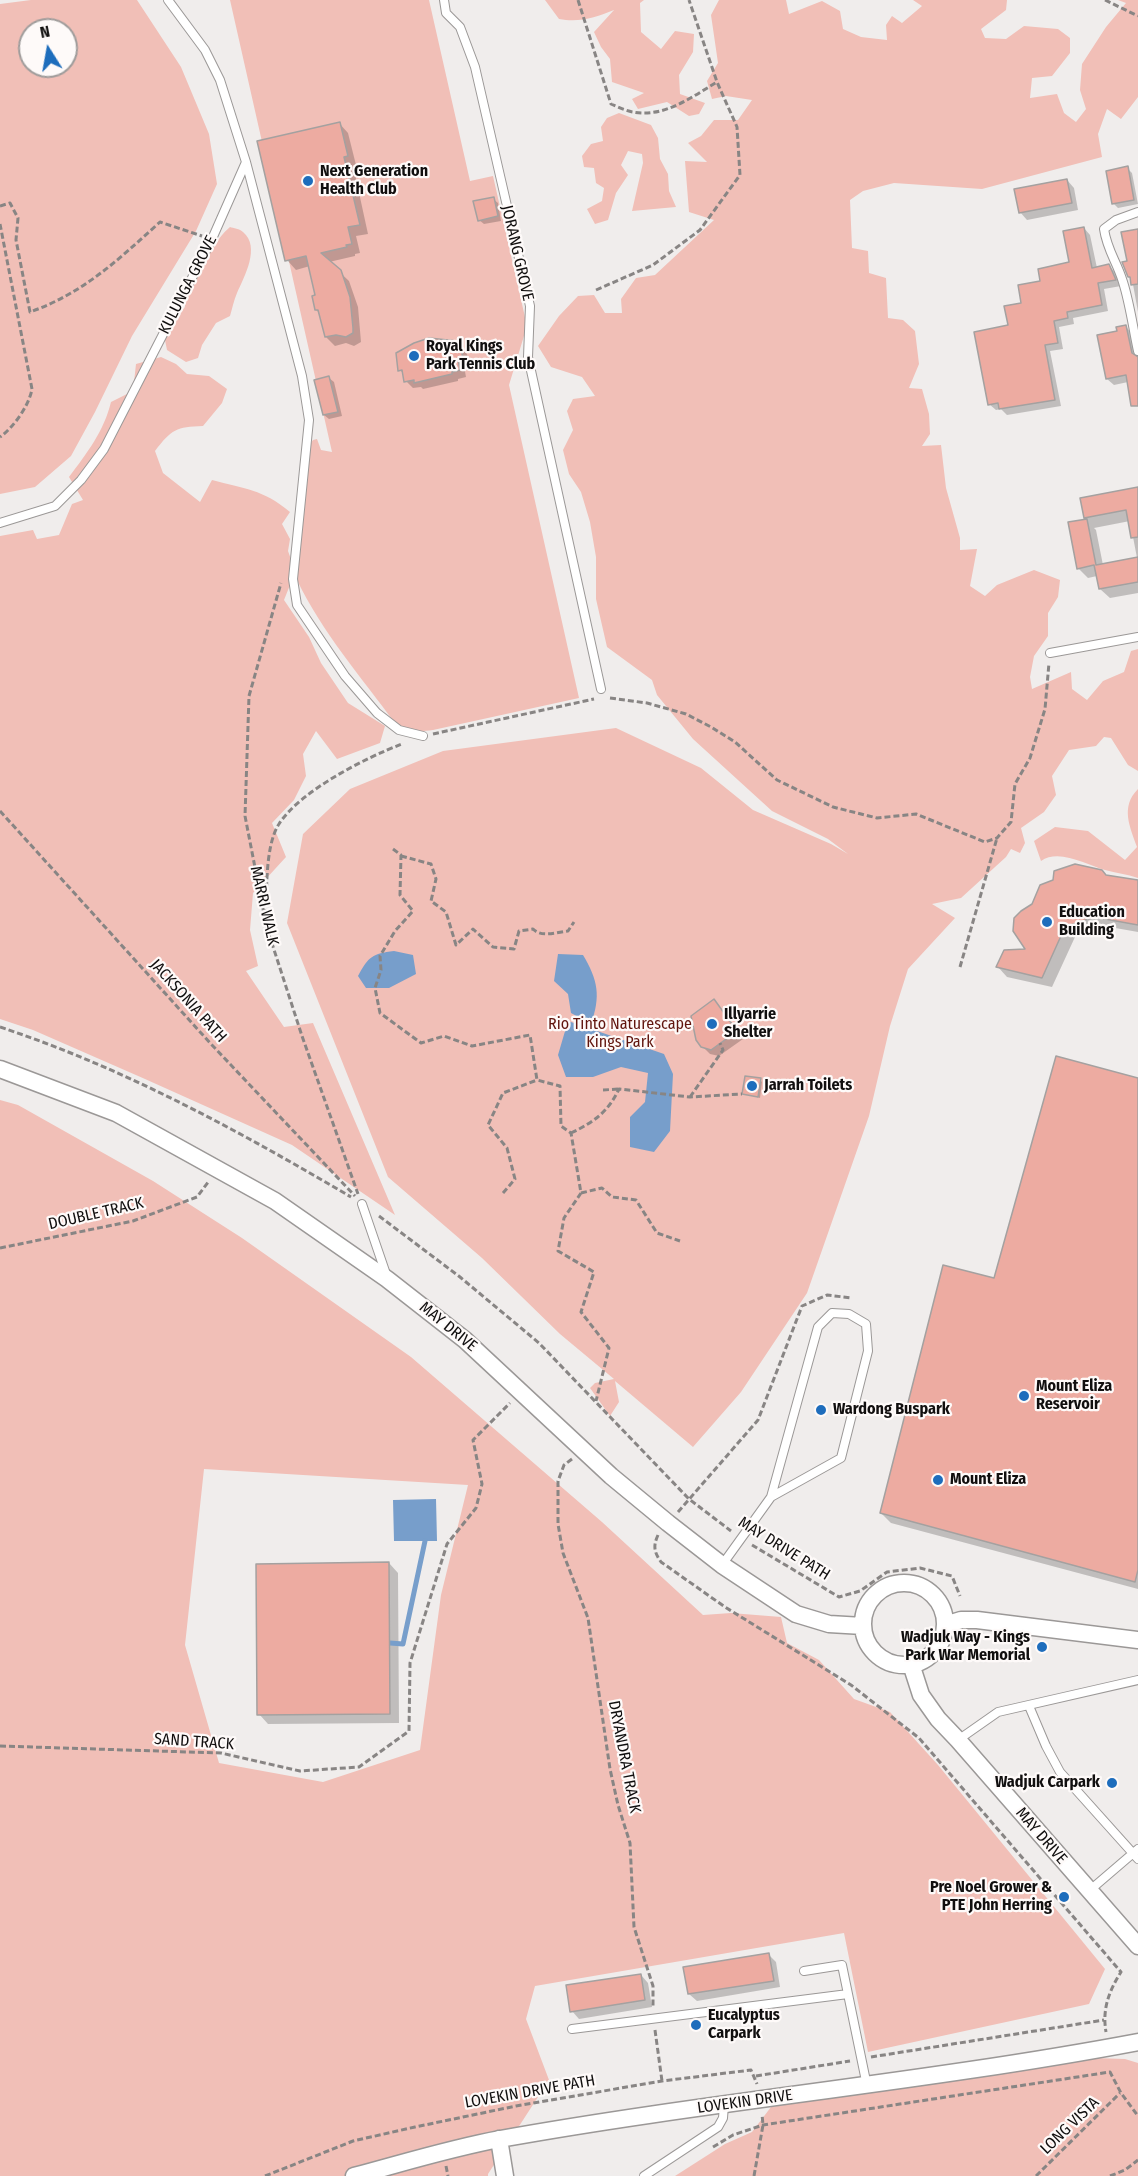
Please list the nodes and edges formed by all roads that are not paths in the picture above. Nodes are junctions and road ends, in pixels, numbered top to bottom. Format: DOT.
graph roads {
  1 [pos="168,0"];
  2 [pos="444,0"];
  3 [pos="246,162"];
  4 [pos="1138,212"];
  5 [pos="1138,351"];
  6 [pos="0,523"];
  7 [pos="1138,637"];
  8 [pos="1050,653"];
  9 [pos="601,689"];
  10 [pos="423,736"];
  11 [pos="0,1069"];
  12 [pos="362,1204"];
  13 [pos="387,1279"];
  14 [pos="771,1497"];
  15 [pos="722,1564"];
  16 [pos="945,1625"];
  17 [pos="863,1626"];
  18 [pos="1138,1640"];
  19 [pos="911,1664"];
  20 [pos="1138,1680"];
  21 [pos="1029,1706"];
  22 [pos="958,1740"];
  23 [pos="1136,1854"];
  24 [pos="1089,1891"];
  25 [pos="1138,1946"];
  26 [pos="804,1971"];
  27 [pos="848,1994"];
  28 [pos="572,2029"];
  29 [pos="1138,2042"];
  30 [pos="867,2086"];
  31 [pos="724,2105"];
  32 [pos="499,2139"];
  33 [pos="354,2176"];
  34 [pos="505,2176"];
  35 [pos="644,2176"];
  1 -- 3 [label="lane"];
  2 -- 9 [label="lane, JORANG GROVE"];
  3 -- 6 [label="lane, KULUNGA GROVE"];
  3 -- 10 [label="lane"];
  4 -- 5 [label="lane"];
  7 -- 8 [label="lane"];
  11 -- 13 [label="street, MAY DRIVE"];
  12 -- 13 [label="lane"];
  13 -- 15 [label="street, MAY DRIVE"];
  14 -- 14 [label="lane"];
  14 -- 15 [label="lane"];
  15 -- 17 [label="street, MAY DRIVE"];
  16 -- 17 [label="street"];
  16 -- 18 [label="street"];
  16 -- 19 [label="street"];
  17 -- 19 [label="street"];
  19 -- 22 [label="street, MAY DRIVE"];
  20 -- 21 [label="lane"];
  21 -- 22 [label="lane"];
  21 -- 23 [label="lane"];
  22 -- 24 [label="street, MAY DRIVE"];
  23 -- 24 [label="lane"];
  24 -- 25 [label="street, MAY DRIVE"];
  26 -- 27 [label="lane"];
  27 -- 28 [label="lane"];
  27 -- 30 [label="lane"];
  29 -- 30 [label="street, LOVEKIN DRIVE"];
  30 -- 31 [label="street, LOVEKIN DRIVE"];
  31 -- 32 [label="street, LOVEKIN DRIVE"];
  31 -- 35 [label="lane"];
  32 -- 33 [label="street, LOVEKIN DRIVE"];
  32 -- 34 [label="street"];
}
